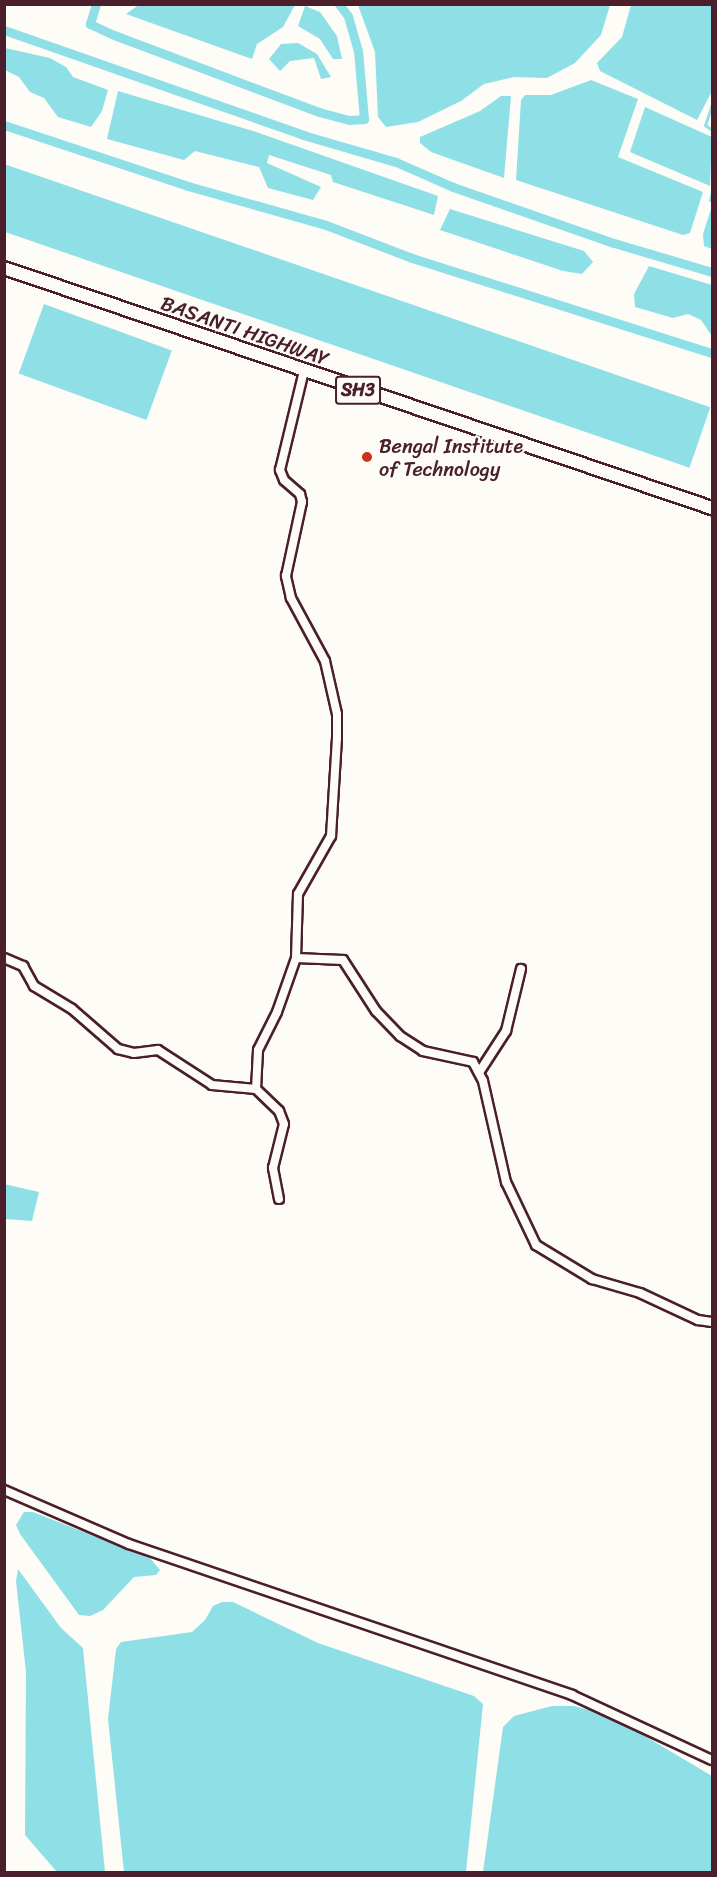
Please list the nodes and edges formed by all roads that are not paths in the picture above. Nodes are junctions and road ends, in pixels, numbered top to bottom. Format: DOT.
graph roads {
  1 [pos="4,268"];
  2 [pos="304,371"];
  3 [pos="712,508"];
  4 [pos="4,958"];
  5 [pos="296,958"];
  6 [pos="521,969"];
  7 [pos="480,1071"];
  8 [pos="256,1089"];
  9 [pos="279,1199"];
  10 [pos="712,1322"];
  11 [pos="4,1490"];
  12 [pos="712,1760"];
  1 -- 2 [label="main road, BASANTI HIGHWAY / SH3"];
  2 -- 3 [label="main road, BASANTI HIGHWAY / SH3"];
  2 -- 5 [label="street"];
  4 -- 8 [label="street"];
  5 -- 7 [label="street"];
  5 -- 8 [label="street"];
  6 -- 7 [label="street"];
  7 -- 10 [label="street"];
  8 -- 9 [label="street"];
  11 -- 12 [label="street"];
}
